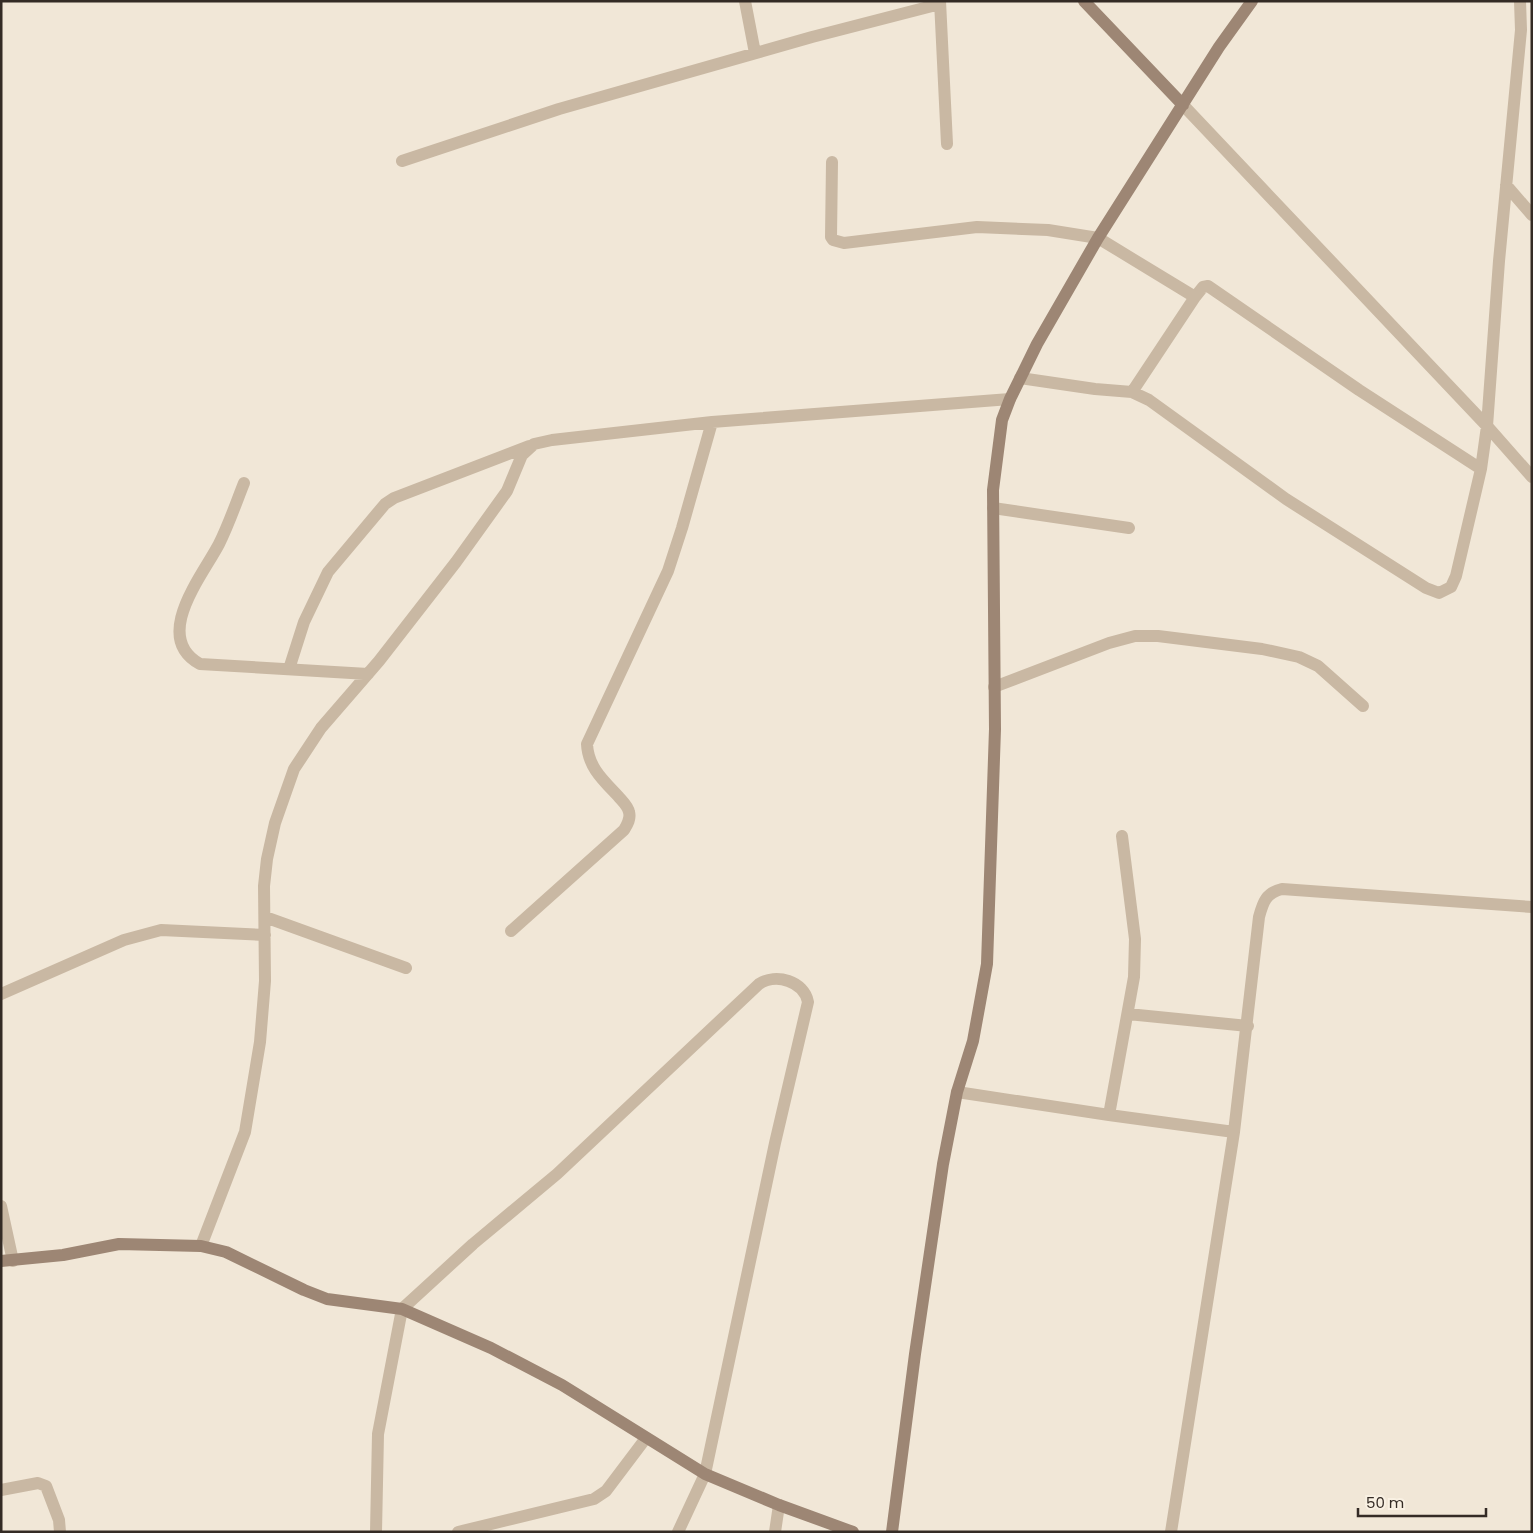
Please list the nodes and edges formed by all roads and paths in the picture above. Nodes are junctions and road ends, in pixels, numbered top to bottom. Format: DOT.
graph roads {
  1 [pos="744,1"];
  2 [pos="1084,1"];
  3 [pos="1252,1"];
  4 [pos="1520,1"];
  5 [pos="940,3"];
  6 [pos="1526,30"];
  7 [pos="755,53"];
  8 [pos="1183,105"];
  9 [pos="946,144"];
  10 [pos="402,161"];
  11 [pos="832,162"];
  12 [pos="1506,185"];
  13 [pos="1532,215"];
  14 [pos="1098,238"];
  15 [pos="1195,297"];
  16 [pos="1020,378"];
  17 [pos="1132,392"];
  18 [pos="1010,399"];
  19 [pos="712,422"];
  20 [pos="1487,426"];
  21 [pos="534,444"];
  22 [pos="1481,469"];
  23 [pos="1532,477"];
  24 [pos="244,483"];
  25 [pos="993,508"];
  26 [pos="1129,528"];
  27 [pos="289,669"];
  28 [pos="368,674"];
  29 [pos="994,687"];
  30 [pos="1363,706"];
  31 [pos="1122,836"];
  32 [pos="1532,907"];
  33 [pos="265,918"];
  34 [pos="511,931"];
  35 [pos="265,936"];
  36 [pos="406,968"];
  37 [pos="1,994"];
  38 [pos="1128,1014"];
  39 [pos="1248,1026"];
  40 [pos="957,1092"];
  41 [pos="1109,1116"];
  42 [pos="1234,1132"];
  43 [pos="1,1206"];
  44 [pos="202,1246"];
  45 [pos="7,1261"];
  46 [pos="402,1309"];
  47 [pos="646,1438"];
  48 [pos="705,1474"];
  49 [pos="1,1490"];
  50 [pos="779,1505"];
  51 [pos="60,1532"];
  52 [pos="376,1532"];
  53 [pos="458,1532"];
  54 [pos="678,1532"];
  55 [pos="775,1532"];
  56 [pos="853,1532"];
  57 [pos="892,1532"];
  58 [pos="1172,1532"];
  1 -- 7 [label="street"];
  2 -- 8 [label="main road"];
  3 -- 8 [label="main road"];
  4 -- 6 [label="street"];
  5 -- 7 [label="street"];
  5 -- 9 [label="street"];
  6 -- 12 [label="street"];
  7 -- 10 [label="street"];
  8 -- 14 [label="main road"];
  8 -- 20 [label="street"];
  11 -- 14 [label="street"];
  12 -- 13 [label="street"];
  12 -- 20 [label="street"];
  14 -- 15 [label="street"];
  14 -- 16 [label="main road"];
  15 -- 17 [label="street"];
  15 -- 22 [label="street"];
  16 -- 17 [label="street"];
  16 -- 18 [label="main road"];
  17 -- 22 [label="street"];
  18 -- 19 [label="street"];
  18 -- 25 [label="main road"];
  19 -- 21 [label="street"];
  19 -- 34 [label="street"];
  20 -- 22 [label="street"];
  20 -- 23 [label="street"];
  21 -- 27 [label="street"];
  21 -- 28 [label="street"];
  24 -- 27 [label="street"];
  25 -- 26 [label="street"];
  25 -- 29 [label="main road"];
  27 -- 28 [label="street"];
  28 -- 33 [label="street"];
  29 -- 30 [label="street"];
  29 -- 40 [label="main road"];
  31 -- 38 [label="street"];
  32 -- 39 [label="street"];
  33 -- 35 [label="street"];
  33 -- 36 [label="street"];
  35 -- 37 [label="street"];
  35 -- 44 [label="street"];
  38 -- 39 [label="street"];
  38 -- 41 [label="street"];
  39 -- 42 [label="street"];
  40 -- 41 [label="street"];
  40 -- 57 [label="main road"];
  41 -- 42 [label="street"];
  42 -- 58 [label="street"];
  43 -- 45 [label="street"];
  44 -- 45 [label="main road"];
  44 -- 46 [label="main road"];
  46 -- 47 [label="main road"];
  46 -- 48 [label="street"];
  46 -- 52 [label="street"];
  47 -- 48 [label="main road"];
  47 -- 53 [label="street"];
  48 -- 50 [label="main road"];
  48 -- 54 [label="street"];
  49 -- 51 [label="street"];
  50 -- 55 [label="street"];
  50 -- 56 [label="main road"];
}
